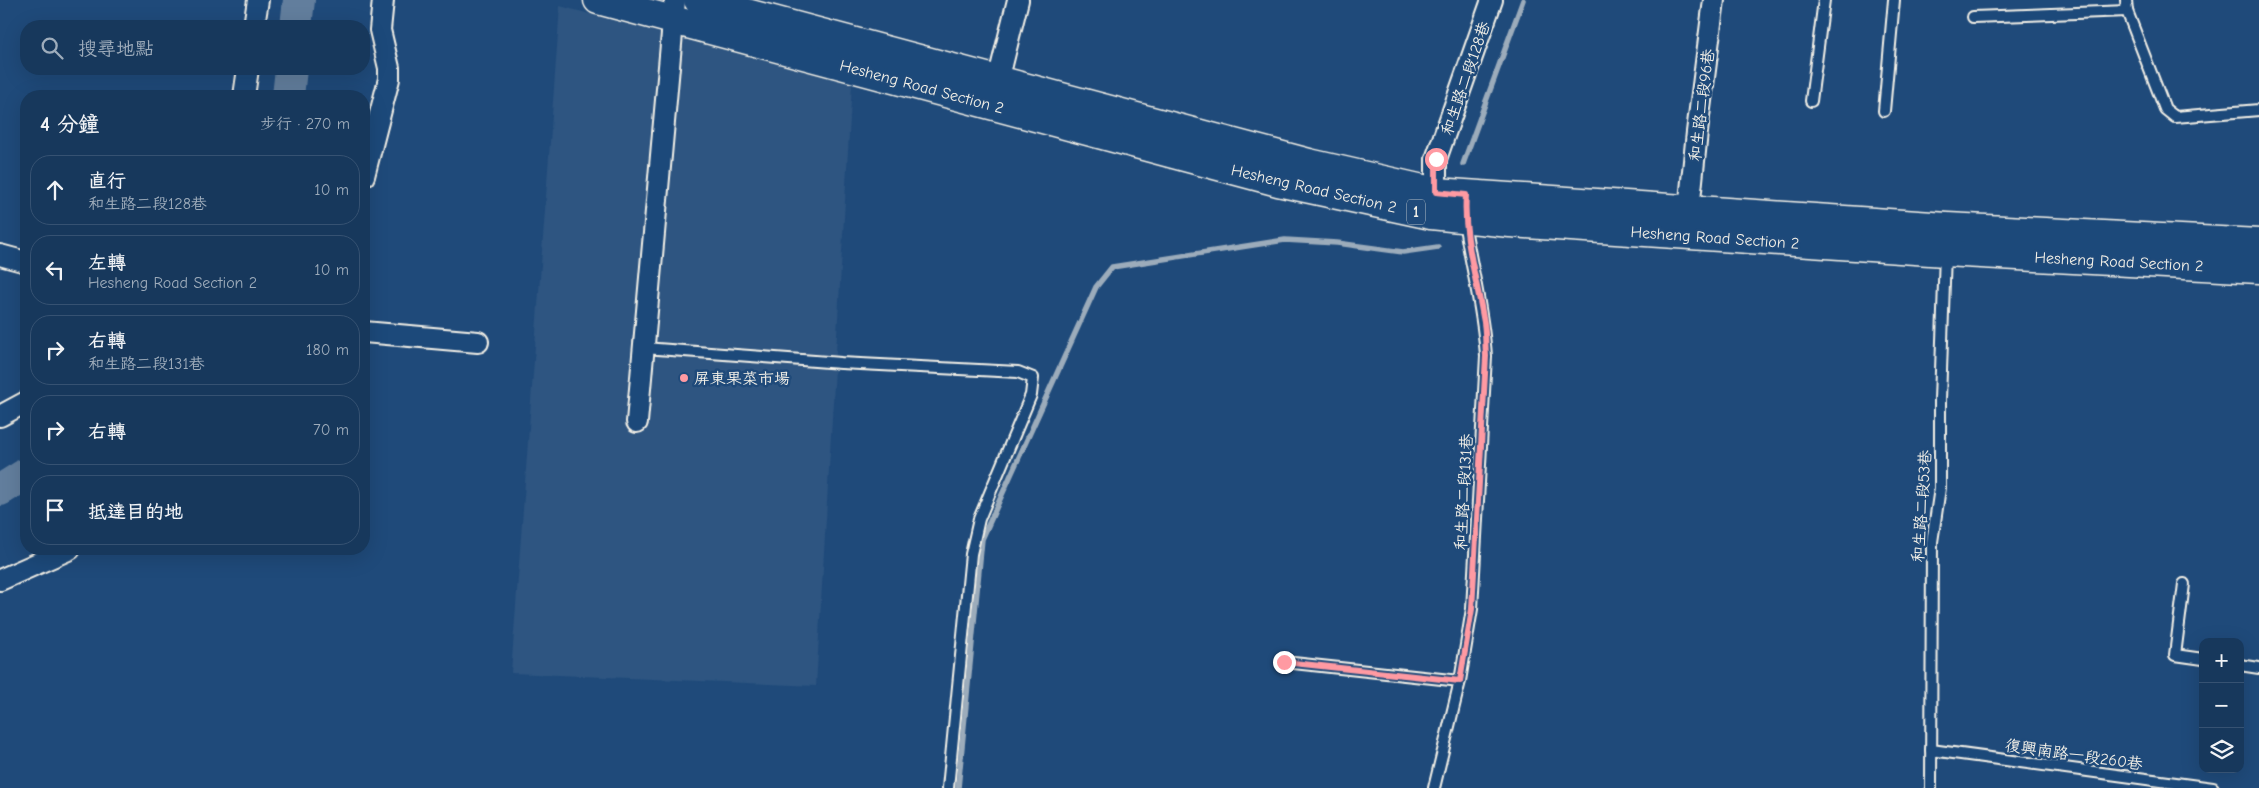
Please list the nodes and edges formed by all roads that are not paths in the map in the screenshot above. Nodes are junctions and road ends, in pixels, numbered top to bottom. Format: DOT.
graph roads {
  1 [pos="258,0"];
  2 [pos="382,0"];
  3 [pos="598,0"];
  4 [pos="698,0"];
  5 [pos="1018,0"];
  6 [pos="1492,0"];
  7 [pos="1714,0"];
  8 [pos="1824,0"];
  9 [pos="1894,0"];
  10 [pos="2126,0"];
  11 [pos="674,10"];
  12 [pos="2127,11"];
  13 [pos="1973,17"];
  14 [pos="255,20"];
  15 [pos="247,75"];
  16 [pos="245,90"];
  17 [pos="995,93"];
  18 [pos="1811,101"];
  19 [pos="2259,110"];
  20 [pos="1884,111"];
  21 [pos="370,153"];
  22 [pos="1434,204"];
  23 [pos="1465,207"];
  24 [pos="1689,210"];
  25 [pos="1946,239"];
  26 [pos="2259,243"];
  27 [pos="0,255"];
  28 [pos="20,260"];
  29 [pos="2259,269"];
  30 [pos="370,333"];
  31 [pos="478,342"];
  32 [pos="644,348"];
  33 [pos="20,405"];
  34 [pos="0,416"];
  35 [pos="637,422"];
  36 [pos="56,555"];
  37 [pos="0,580"];
  38 [pos="2184,584"];
  39 [pos="2199,659"];
  40 [pos="1284,662"];
  41 [pos="2244,666"];
  42 [pos="2259,668"];
  43 [pos="1460,681"];
  44 [pos="1931,750"];
  45 [pos="948,788"];
  46 [pos="1434,788"];
  47 [pos="1931,788"];
  48 [pos="2214,788"];
  1 -- 14 [label="street"];
  2 -- 21 [label="street"];
  3 -- 11 [label="main road, Hesheng Road Section 2 / 1"];
  4 -- 17 [label="main road, Hesheng Road Section 2 / 1"];
  5 -- 17 [label="street"];
  6 -- 22 [label="street, 和生路二段128巷"];
  7 -- 24 [label="street, 和生路二段96巷"];
  8 -- 18 [label="lane"];
  9 -- 20 [label="lane"];
  10 -- 12 [label="lane"];
  11 -- 17 [label="main road, Hesheng Road Section 2 / 1"];
  11 -- 32 [label="street"];
  12 -- 13 [label="lane"];
  12 -- 19 [label="lane"];
  15 -- 16 [label="street"];
  17 -- 22 [label="main road, Hesheng Road Section 2 / 1"];
  22 -- 23 [label="main road, Hesheng Road Section 2 / 1"];
  23 -- 24 [label="main road, Hesheng Road Section 2 / 1"];
  23 -- 25 [label="main road, Hesheng Road Section 2 / 1"];
  23 -- 43 [label="lane, 和生路二段131巷"];
  24 -- 25 [label="main road, Hesheng Road Section 2 / 1"];
  25 -- 26 [label="main road, Hesheng Road Section 2 / 1"];
  25 -- 29 [label="main road, Hesheng Road Section 2 / 1"];
  25 -- 44 [label="lane, 和生路二段53巷"];
  27 -- 28 [label="street"];
  30 -- 31 [label="street"];
  32 -- 35 [label="street"];
  32 -- 45 [label="lane"];
  33 -- 34 [label="street"];
  36 -- 37 [label="street"];
  38 -- 39 [label="lane"];
  40 -- 43 [label="lane"];
  41 -- 42 [label="lane"];
  43 -- 46 [label="lane, 和生路二段131巷"];
  44 -- 47 [label="lane, 和生路二段53巷"];
  44 -- 48 [label="lane, 復興南路一段260巷"];
}
